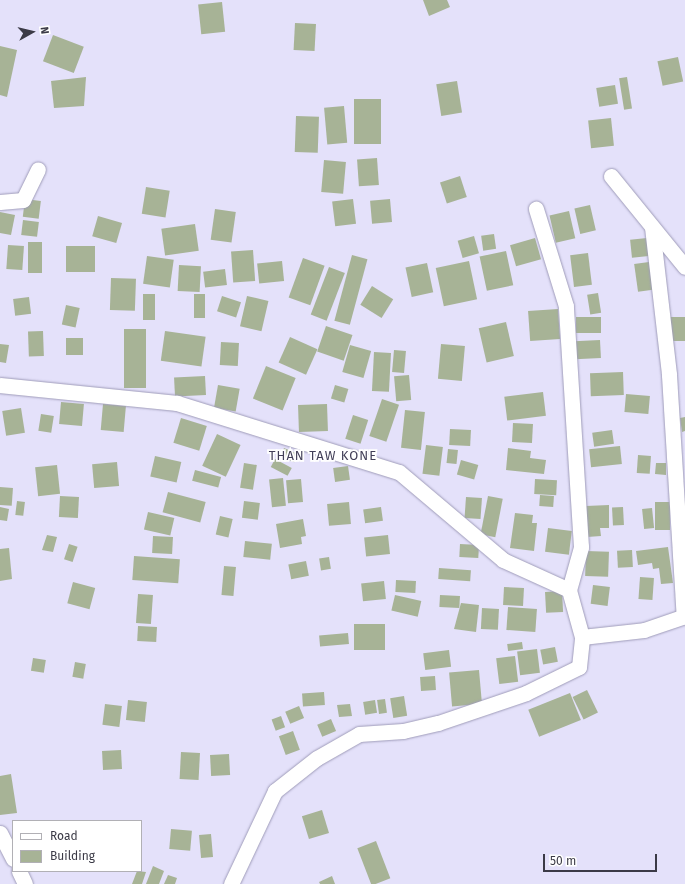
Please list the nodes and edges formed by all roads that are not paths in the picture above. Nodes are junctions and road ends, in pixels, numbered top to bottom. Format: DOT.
graph roads {
  1 [pos="38,168"];
  2 [pos="611,176"];
  3 [pos="0,202"];
  4 [pos="536,209"];
  5 [pos="652,227"];
  6 [pos="685,266"];
  7 [pos="0,385"];
  8 [pos="569,590"];
  9 [pos="685,617"];
  10 [pos="582,637"];
  11 [pos="0,833"];
  12 [pos="12,857"];
  13 [pos="20,872"];
  14 [pos="26,884"];
  15 [pos="232,884"];
  1 -- 3 [label="street"];
  2 -- 5 [label="street"];
  4 -- 8 [label="street"];
  5 -- 6 [label="street"];
  5 -- 9 [label="street"];
  7 -- 8 [label="street"];
  8 -- 10 [label="street"];
  9 -- 10 [label="street"];
  10 -- 15 [label="street"];
  11 -- 12 [label="street"];
  13 -- 14 [label="street"];
}
